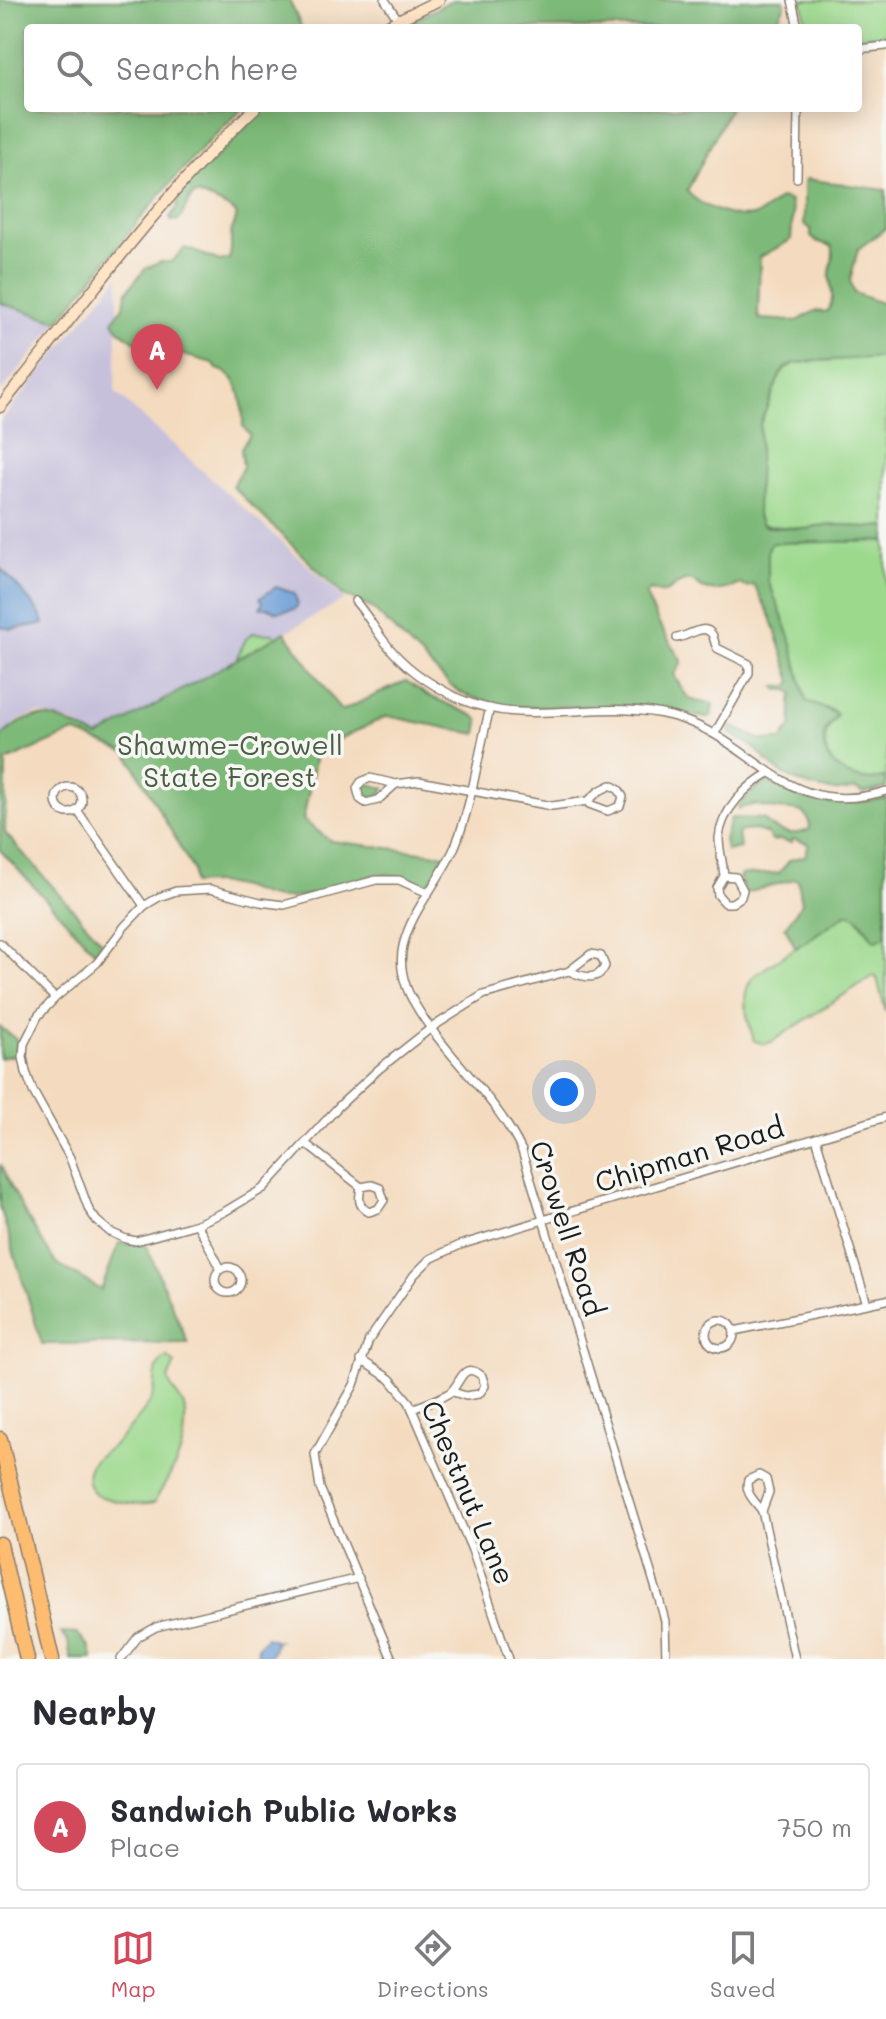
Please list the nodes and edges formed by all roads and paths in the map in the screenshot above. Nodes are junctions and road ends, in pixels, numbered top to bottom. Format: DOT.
graph roads {
  1 [pos="385,0"];
  2 [pos="439,0"];
  3 [pos="792,0"];
  4 [pos="399,21"];
  5 [pos="392,24"];
  6 [pos="797,24"];
  7 [pos="886,46"];
  8 [pos="862,49"];
  9 [pos="251,112"];
  10 [pos="798,112"];
  11 [pos="797,178"];
  12 [pos="0,407"];
  13 [pos="355,601"];
  14 [pos="677,638"];
  15 [pos="490,708"];
  16 [pos="715,733"];
  17 [pos="769,773"];
  18 [pos="396,784"];
  19 [pos="886,791"];
  20 [pos="472,792"];
  21 [pos="588,801"];
  22 [pos="77,810"];
  23 [pos="724,876"];
  24 [pos="428,893"];
  25 [pos="144,906"];
  26 [pos="0,943"];
  27 [pos="569,971"];
  28 [pos="55,998"];
  29 [pos="431,1028"];
  30 [pos="886,1117"];
  31 [pos="816,1138"];
  32 [pos="306,1144"];
  33 [pos="361,1187"];
  34 [pos="545,1221"];
  35 [pos="197,1224"];
  36 [pos="220,1267"];
  37 [pos="886,1300"];
  38 [pos="867,1304"];
  39 [pos="734,1331"];
  40 [pos="361,1360"];
  41 [pos="453,1392"];
  42 [pos="412,1409"];
  43 [pos="0,1439"];
  44 [pos="762,1511"];
  45 [pos="0,1544"];
  46 [pos="359,1578"];
  47 [pos="27,1659"];
  48 [pos="52,1659"];
  49 [pos="121,1659"];
  50 [pos="392,1659"];
  51 [pos="509,1659"];
  52 [pos="666,1659"];
  53 [pos="795,1659"];
  1 -- 4 [label="street"];
  2 -- 4 [label="main road"];
  3 -- 6 [label="street"];
  4 -- 5 [label="main road"];
  7 -- 8 [label="street"];
  9 -- 12 [label="main road"];
  10 -- 11 [label="street"];
  13 -- 15 [label="street"];
  14 -- 16 [label="street"];
  15 -- 16 [label="street"];
  15 -- 20 [label="street, Crowell Road"];
  16 -- 17 [label="street"];
  17 -- 19 [label="street"];
  17 -- 23 [label="street"];
  18 -- 18 [label="street"];
  18 -- 20 [label="street"];
  20 -- 21 [label="street"];
  20 -- 24 [label="street, Crowell Road"];
  21 -- 21 [label="street"];
  22 -- 25 [label="street"];
  24 -- 25 [label="street"];
  24 -- 29 [label="street, Crowell Road"];
  25 -- 28 [label="street"];
  26 -- 28 [label="street"];
  27 -- 27 [label="street"];
  27 -- 29 [label="street"];
  28 -- 35 [label="street"];
  29 -- 32 [label="street"];
  29 -- 34 [label="street, Crowell Road"];
  30 -- 31 [label="street, Chipman Road"];
  31 -- 34 [label="street, Chipman Road"];
  31 -- 38 [label="street"];
  32 -- 33 [label="street"];
  32 -- 35 [label="street"];
  34 -- 40 [label="street, Chipman Road"];
  34 -- 52 [label="street, Crowell Road"];
  35 -- 36 [label="street"];
  37 -- 38 [label="street"];
  38 -- 39 [label="street"];
  40 -- 42 [label="street, Chestnut Lane"];
  40 -- 46 [label="street, Chipman Road"];
  41 -- 41 [label="street"];
  41 -- 42 [label="street"];
  42 -- 51 [label="street, Chestnut Lane"];
  43 -- 48 [label="highway"];
  44 -- 44 [label="street"];
  44 -- 53 [label="street"];
  45 -- 47 [label="highway"];
  46 -- 49 [label="street"];
  46 -- 50 [label="street, Chipman Road"];
}
